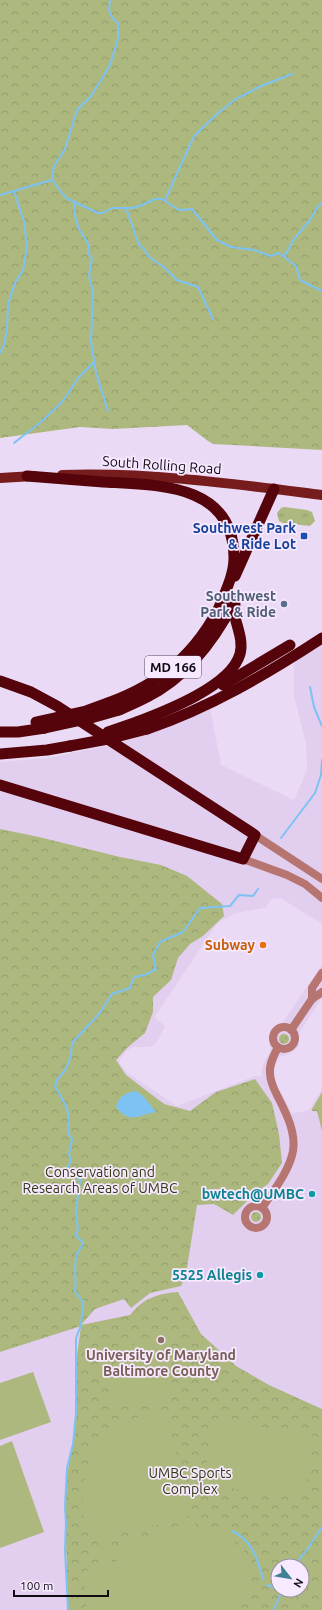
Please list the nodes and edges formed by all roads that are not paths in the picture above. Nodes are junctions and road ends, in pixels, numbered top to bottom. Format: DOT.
graph roads {
  1 [pos="27,476"];
  2 [pos="0,478"];
  3 [pos="274,489"];
  4 [pos="322,495"];
  5 [pos="219,608"];
  6 [pos="322,638"];
  7 [pos="290,645"];
  8 [pos="0,681"];
  9 [pos="40,725"];
  10 [pos="142,725"];
  11 [pos="0,726"];
  12 [pos="0,732"];
  13 [pos="0,754"];
  14 [pos="0,785"];
  15 [pos="255,835"];
  16 [pos="243,859"];
  17 [pos="322,879"];
  18 [pos="322,898"];
  19 [pos="322,973"];
  20 [pos="322,992"];
  21 [pos="312,999"];
  22 [pos="291,1030"];
  23 [pos="278,1047"];
  24 [pos="262,1208"];
  1 -- 2 [label="main road, South Rolling Road"];
  1 -- 3 [label="main road, South Rolling Road"];
  1 -- 5 [label="highway"];
  3 -- 4 [label="main road, South Rolling Road"];
  3 -- 5 [label="highway, MD 166"];
  5 -- 9 [label="highway, MD 166, bridge"];
  6 -- 10 [label="highway"];
  7 -- 10 [label="highway"];
  8 -- 15 [label="highway"];
  9 -- 10 [label="highway, bridge"];
  9 -- 11 [label="highway, MD 166"];
  9 -- 12 [label="highway"];
  10 -- 13 [label="highway, bridge"];
  14 -- 16 [label="highway"];
  15 -- 16 [label="highway"];
  15 -- 17 [label="street"];
  16 -- 18 [label="street"];
  19 -- 21 [label="street"];
  20 -- 21 [label="street"];
  21 -- 22 [label="street"];
  22 -- 23 [label="street"];
  22 -- 23 [label="street"];
  23 -- 24 [label="street"];
}
